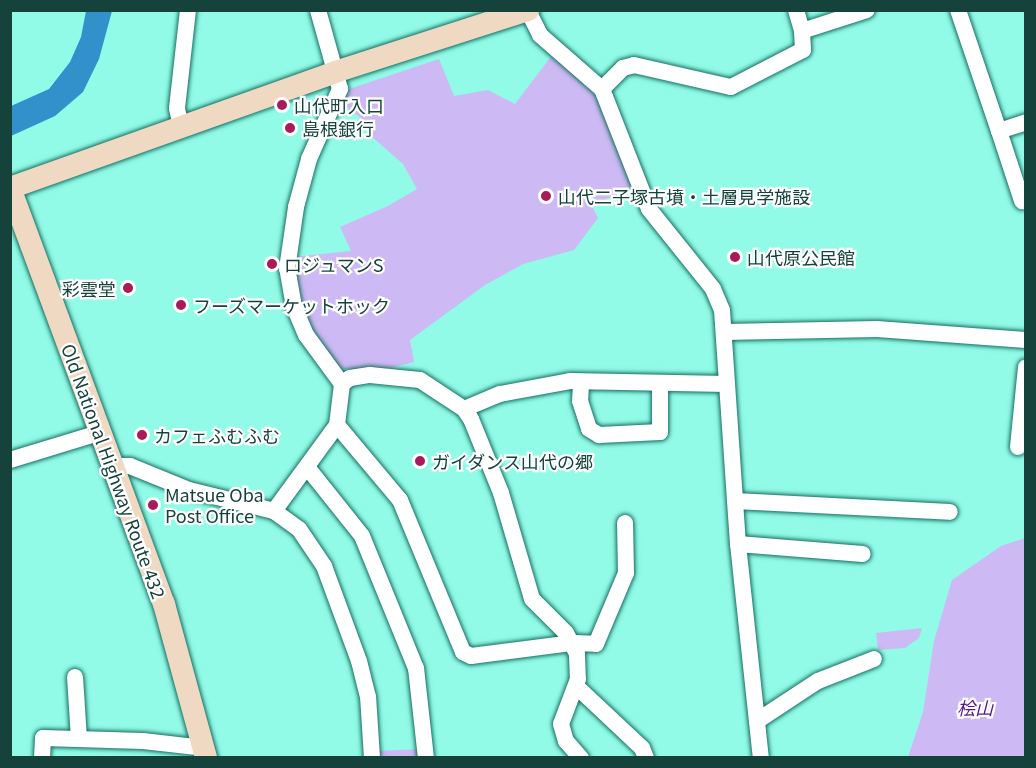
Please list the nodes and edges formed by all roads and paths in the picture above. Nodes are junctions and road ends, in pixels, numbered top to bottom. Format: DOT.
graph roads {
  1 [pos="188,10"];
  2 [pos="318,10"];
  3 [pos="528,10"];
  4 [pos="796,10"];
  5 [pos="867,10"];
  6 [pos="958,10"];
  7 [pos="802,31"];
  8 [pos="335,72"];
  9 [pos="602,89"];
  10 [pos="1026,122"];
  11 [pos="181,126"];
  12 [pos="999,131"];
  13 [pos="10,188"];
  14 [pos="1022,201"];
  15 [pos="724,332"];
  16 [pos="1026,340"];
  17 [pos="1026,367"];
  18 [pos="660,383"];
  19 [pos="342,384"];
  20 [pos="582,384"];
  21 [pos="727,384"];
  22 [pos="464,409"];
  23 [pos="336,425"];
  24 [pos="99,434"];
  25 [pos="1018,447"];
  26 [pos="10,460"];
  27 [pos="110,466"];
  28 [pos="307,467"];
  29 [pos="735,501"];
  30 [pos="274,511"];
  31 [pos="950,512"];
  32 [pos="625,523"];
  33 [pos="738,544"];
  34 [pos="863,554"];
  35 [pos="573,642"];
  36 [pos="874,659"];
  37 [pos="75,677"];
  38 [pos="576,686"];
  39 [pos="757,721"];
  40 [pos="79,739"];
  41 [pos="205,753"];
  42 [pos="42,758"];
  43 [pos="372,758"];
  44 [pos="426,758"];
  45 [pos="581,758"];
  46 [pos="646,758"];
  47 [pos="761,758"];
  1 -- 11 [label="street"];
  2 -- 8 [label="street"];
  3 -- 8 [label="street"];
  3 -- 9 [label="street"];
  4 -- 7 [label="street"];
  5 -- 7 [label="street"];
  6 -- 12 [label="street"];
  7 -- 9 [label="street"];
  8 -- 11 [label="street"];
  8 -- 19 [label="street"];
  9 -- 15 [label="street"];
  10 -- 12 [label="street"];
  11 -- 13 [label="street"];
  12 -- 14 [label="street"];
  13 -- 24 [label="street, Old National Highway Route 432"];
  15 -- 16 [label="street"];
  15 -- 21 [label="street"];
  17 -- 25 [label="street"];
  18 -- 20 [label="street"];
  18 -- 20 [label="street"];
  18 -- 21 [label="street"];
  19 -- 22 [label="street"];
  19 -- 23 [label="street"];
  20 -- 22 [label="street"];
  21 -- 29 [label="street"];
  22 -- 35 [label="street"];
  23 -- 28 [label="street"];
  23 -- 35 [label="street"];
  24 -- 26 [label="street"];
  24 -- 27 [label="street, Old National Highway Route 432"];
  27 -- 30 [label="street"];
  27 -- 41 [label="street, Old National Highway Route 432"];
  28 -- 30 [label="street"];
  28 -- 44 [label="street"];
  29 -- 31 [label="street"];
  29 -- 33 [label="street"];
  30 -- 43 [label="street"];
  32 -- 35 [label="street"];
  33 -- 34 [label="street"];
  33 -- 39 [label="street"];
  35 -- 38 [label="street"];
  36 -- 39 [label="street"];
  37 -- 40 [label="street"];
  38 -- 45 [label="street"];
  38 -- 46 [label="street"];
  39 -- 47 [label="street"];
  40 -- 41 [label="street"];
  40 -- 42 [label="street"];
}
